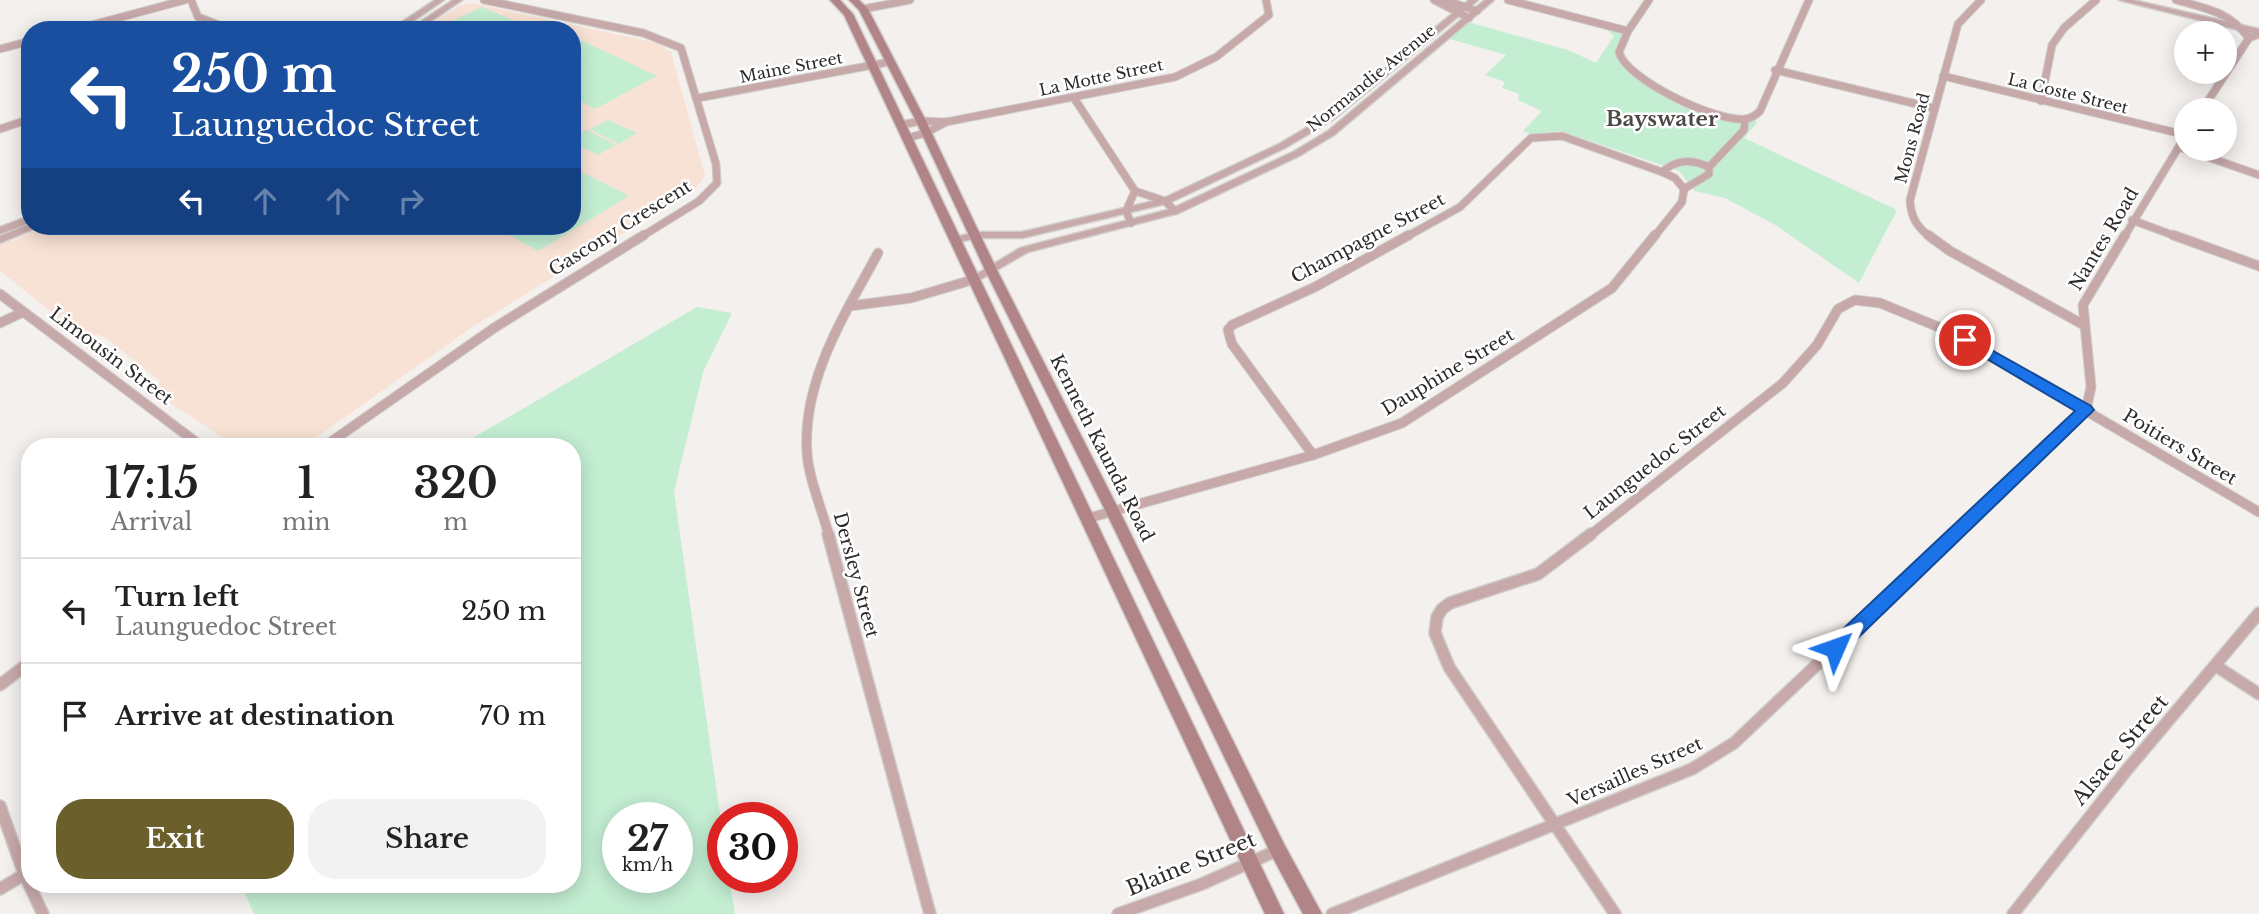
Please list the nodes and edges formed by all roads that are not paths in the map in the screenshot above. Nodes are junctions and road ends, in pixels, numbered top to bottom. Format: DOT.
graph roads {
  1 [pos="185,0"];
  2 [pos="191,0"];
  3 [pos="440,0"];
  4 [pos="458,0"];
  5 [pos="484,0"];
  6 [pos="835,0"];
  7 [pos="910,0"];
  8 [pos="1266,0"];
  9 [pos="1434,0"];
  10 [pos="1445,0"];
  11 [pos="1490,0"];
  12 [pos="1508,0"];
  13 [pos="1649,0"];
  14 [pos="1809,0"];
  15 [pos="1981,0"];
  16 [pos="2096,0"];
  17 [pos="2123,0"];
  18 [pos="2145,0"];
  19 [pos="2176,0"];
  20 [pos="858,5"];
  21 [pos="1469,10"];
  22 [pos="107,21"];
  23 [pos="208,21"];
  24 [pos="408,21"];
  25 [pos="426,21"];
  26 [pos="2239,25"];
  27 [pos="2259,26"];
  28 [pos="1628,31"];
  29 [pos="2259,33"];
  30 [pos="2249,38"];
  31 [pos="21,43"];
  32 [pos="0,49"];
  33 [pos="888,62"];
  34 [pos="872,65"];
  35 [pos="1775,71"];
  36 [pos="1944,76"];
  37 [pos="1074,97"];
  38 [pos="2210,98"];
  39 [pos="698,99"];
  40 [pos="2041,101"];
  41 [pos="1933,108"];
  42 [pos="1745,119"];
  43 [pos="21,122"];
  44 [pos="946,122"];
  45 [pos="923,127"];
  46 [pos="0,129"];
  47 [pos="904,131"];
  48 [pos="2174,132"];
  49 [pos="1282,146"];
  50 [pos="1296,154"];
  51 [pos="2174,155"];
  52 [pos="2219,161"];
  53 [pos="1709,167"];
  54 [pos="944,168"];
  55 [pos="925,172"];
  56 [pos="1662,172"];
  57 [pos="2259,175"];
  58 [pos="1684,189"];
  59 [pos="1135,191"];
  60 [pos="1165,201"];
  61 [pos="1126,211"];
  62 [pos="1175,211"];
  63 [pos="2132,220"];
  64 [pos="21,222"];
  65 [pos="1131,223"];
  66 [pos="0,230"];
  67 [pos="21,232"];
  68 [pos="976,235"];
  69 [pos="0,240"];
  70 [pos="955,240"];
  71 [pos="877,253"];
  72 [pos="2259,266"];
  73 [pos="991,270"];
  74 [pos="972,279"];
  75 [pos="0,294"];
  76 [pos="850,306"];
  77 [pos="23,312"];
  78 [pos="0,323"];
  79 [pos="2082,324"];
  80 [pos="2086,410"];
  81 [pos="190,438"];
  82 [pos="336,438"];
  83 [pos="1313,455"];
  84 [pos="1113,512"];
  85 [pos="2259,512"];
  86 [pos="1089,518"];
  87 [pos="2259,613"];
  88 [pos="2216,666"];
  89 [pos="21,669"];
  90 [pos="0,685"];
  91 [pos="2259,694"];
  92 [pos="0,806"];
  93 [pos="1556,826"];
  94 [pos="1278,849"];
  95 [pos="21,857"];
  96 [pos="1250,863"];
  97 [pos="21,876"];
  98 [pos="0,889"];
  99 [pos="35,893"];
  100 [pos="43,914"];
  101 [pos="930,914"];
  102 [pos="1118,914"];
  103 [pos="1275,914"];
  104 [pos="1313,914"];
  105 [pos="1332,914"];
  106 [pos="1615,914"];
  107 [pos="2013,914"];
  1 -- 22 [label="street"];
  2 -- 23 [label="street"];
  3 -- 24 [label="street"];
  4 -- 25 [label="street"];
  5 -- 39 [label="street, Gascony Crescent"];
  6 -- 34 [label="main road"];
  7 -- 20 [label="street"];
  8 -- 37 [label="street, La Motte Street"];
  9 -- 21 [label="street"];
  10 -- 21 [label="street"];
  11 -- 21 [label="street, Normandie Avenue"];
  12 -- 28 [label="street"];
  13 -- 28 [label="street"];
  14 -- 35 [label="street"];
  15 -- 36 [label="street, Mons Road"];
  16 -- 40 [label="street"];
  17 -- 26 [label="street"];
  18 -- 26 [label="street"];
  19 -- 26 [label="street"];
  20 -- 33 [label="main road, Kenneth Kaunda Road"];
  21 -- 49 [label="street, Normandie Avenue"];
  21 -- 50 [label="street, Normandie Avenue"];
  26 -- 27 [label="street"];
  26 -- 29 [label="street"];
  26 -- 30 [label="street"];
  28 -- 42 [label="street"];
  29 -- 30 [label="street"];
  30 -- 38 [label="street"];
  31 -- 32 [label="street"];
  33 -- 34 [label="street, Maine Street"];
  33 -- 45 [label="main road, Kenneth Kaunda Road"];
  34 -- 39 [label="street, Maine Street"];
  34 -- 47 [label="main road"];
  35 -- 41 [label="street"];
  35 -- 42 [label="street"];
  36 -- 40 [label="street, La Coste Street"];
  36 -- 41 [label="street, Mons Road"];
  37 -- 44 [label="street, La Motte Street"];
  37 -- 59 [label="street"];
  39 -- 82 [label="street, Gascony Crescent"];
  40 -- 48 [label="street, La Coste Street"];
  41 -- 79 [label="street, Mons Road"];
  42 -- 53 [label="street"];
  43 -- 46 [label="street"];
  44 -- 45 [label="street, La Motte Street"];
  44 -- 45 [label="street, La Motte Street"];
  45 -- 47 [label="street, La Motte Street"];
  45 -- 47 [label="street, La Motte Street"];
  45 -- 54 [label="main road, Kenneth Kaunda Road"];
  47 -- 55 [label="main road"];
  49 -- 50 [label="street"];
  49 -- 60 [label="street, Normandie Avenue"];
  50 -- 62 [label="street, Normandie Avenue"];
  51 -- 63 [label="street, Nantes Road"];
  52 -- 57 [label="street"];
  53 -- 56 [label="street"];
  53 -- 58 [label="street"];
  54 -- 55 [label="main road"];
  54 -- 68 [label="main road, Kenneth Kaunda Road"];
  55 -- 70 [label="main road"];
  56 -- 58 [label="street, Champagne Street"];
  56 -- 83 [label="street, Champagne Street"];
  58 -- 83 [label="street, Dauphine Street"];
  59 -- 60 [label="street"];
  59 -- 61 [label="street"];
  60 -- 61 [label="street, Normandie Avenue"];
  60 -- 62 [label="street"];
  61 -- 65 [label="street"];
  61 -- 68 [label="street, Normandie Avenue"];
  62 -- 65 [label="street, Normandie Avenue"];
  63 -- 72 [label="street"];
  63 -- 79 [label="street, Nantes Road"];
  64 -- 66 [label="street"];
  65 -- 73 [label="street, Normandie Avenue"];
  67 -- 69 [label="street"];
  68 -- 70 [label="street, Normandie Avenue"];
  68 -- 73 [label="main road, Kenneth Kaunda Road"];
  70 -- 74 [label="main road"];
  71 -- 76 [label="street, Dersley Street"];
  73 -- 74 [label="street, Normandie Avenue"];
  73 -- 84 [label="main road, Kenneth Kaunda Road"];
  74 -- 76 [label="street"];
  74 -- 86 [label="main road"];
  75 -- 77 [label="street, Limousin Street"];
  76 -- 101 [label="street, Dersley Street"];
  77 -- 78 [label="street"];
  77 -- 81 [label="street, Limousin Street"];
  79 -- 80 [label="street, Nantes Road"];
  80 -- 85 [label="street, Poitiers Street"];
  80 -- 93 [label="street, Versailles Street"];
  80 -- 93 [label="street, Launguedoc Street"];
  83 -- 84 [label="street, Dauphine Street"];
  84 -- 86 [label="street, Dauphine Street"];
  84 -- 94 [label="main road, Kenneth Kaunda Road"];
  86 -- 96 [label="main road"];
  87 -- 88 [label="street, Alsace Street"];
  88 -- 91 [label="street"];
  88 -- 107 [label="street, Alsace Street"];
  89 -- 90 [label="street"];
  92 -- 95 [label="street"];
  93 -- 105 [label="street, Versailles Street"];
  93 -- 106 [label="street"];
  94 -- 96 [label="street, Blaine Street"];
  94 -- 104 [label="main road, Kenneth Kaunda Road"];
  96 -- 102 [label="street, Blaine Street"];
  96 -- 103 [label="main road"];
  97 -- 98 [label="street"];
  99 -- 100 [label="street"];
}
